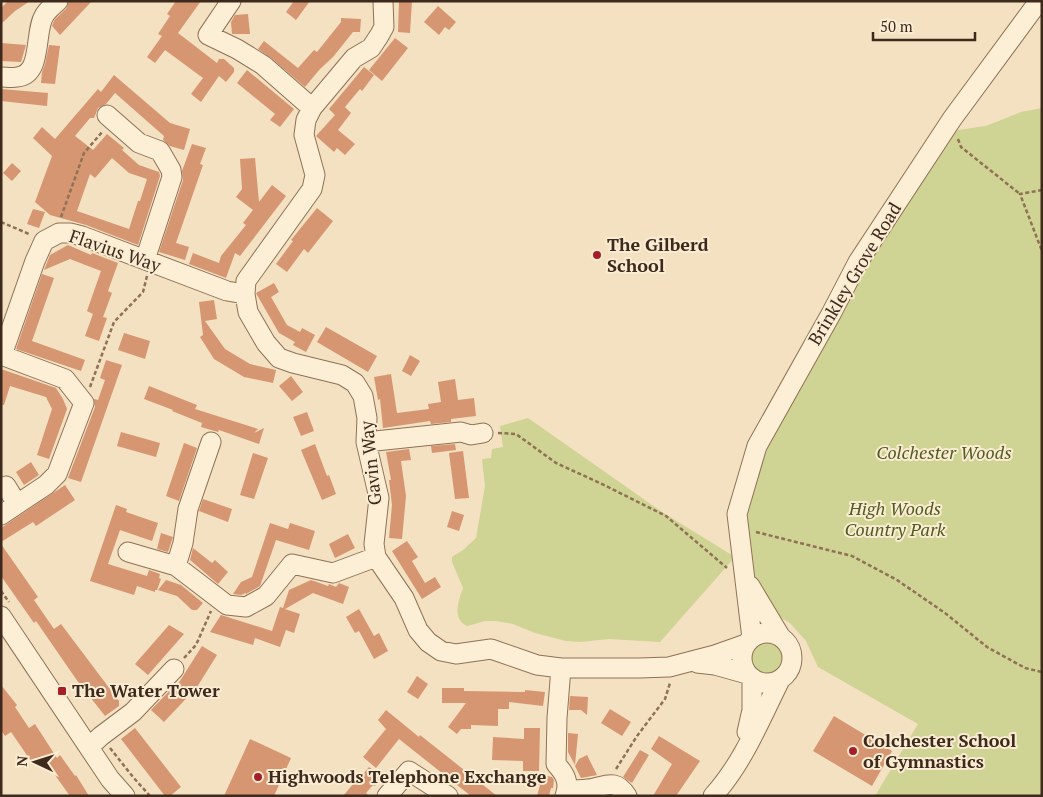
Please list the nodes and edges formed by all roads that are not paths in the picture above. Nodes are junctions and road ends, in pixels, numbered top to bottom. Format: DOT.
graph roads {
  1 [pos="58,1"];
  2 [pos="230,1"];
  3 [pos="383,1"];
  4 [pos="1039,1"];
  5 [pos="1,77"];
  6 [pos="312,108"];
  7 [pos="110,117"];
  8 [pos="148,261"];
  9 [pos="245,294"];
  10 [pos="2,355"];
  11 [pos="476,439"];
  12 [pos="211,442"];
  13 [pos="366,442"];
  14 [pos="6,486"];
  15 [pos="17,504"];
  16 [pos="1,515"];
  17 [pos="128,552"];
  18 [pos="376,557"];
  19 [pos="176,566"];
  20 [pos="745,576"];
  21 [pos="1,616"];
  22 [pos="780,636"];
  23 [pos="749,641"];
  24 [pos="690,662"];
  25 [pos="561,668"];
  26 [pos="174,669"];
  27 [pos="750,676"];
  28 [pos="780,680"];
  29 [pos="89,747"];
  30 [pos="740,760"];
  31 [pos="617,788"];
  32 [pos="566,793"];
  33 [pos="125,796"];
  34 [pos="387,796"];
  35 [pos="448,796"];
  36 [pos="713,796"];
  1 -- 5 [label="street"];
  2 -- 6 [label="street"];
  3 -- 6 [label="street"];
  4 -- 20 [label="street, Brinkley Grove Road"];
  6 -- 9 [label="street"];
  7 -- 8 [label="street"];
  8 -- 9 [label="street, Flavius Way"];
  8 -- 10 [label="street, Flavius Way"];
  9 -- 13 [label="street, Gavin Way"];
  10 -- 15 [label="street"];
  11 -- 13 [label="street"];
  12 -- 19 [label="street"];
  13 -- 18 [label="street, Gavin Way"];
  14 -- 15 [label="street"];
  15 -- 16 [label="street"];
  17 -- 19 [label="street"];
  18 -- 19 [label="street"];
  18 -- 25 [label="street"];
  20 -- 22 [label="street, Brinkley Grove Road"];
  20 -- 23 [label="street, Brinkley Grove Road"];
  21 -- 29 [label="street"];
  22 -- 23 [label="street"];
  22 -- 28 [label="street"];
  23 -- 24 [label="street"];
  23 -- 27 [label="street"];
  24 -- 25 [label="street"];
  24 -- 27 [label="street"];
  25 -- 32 [label="street"];
  26 -- 29 [label="street"];
  27 -- 28 [label="street"];
  27 -- 30 [label="street"];
  28 -- 30 [label="street"];
  29 -- 33 [label="street"];
  30 -- 36 [label="street"];
  31 -- 32 [label="street"];
  34 -- 35 [label="street"];
}
